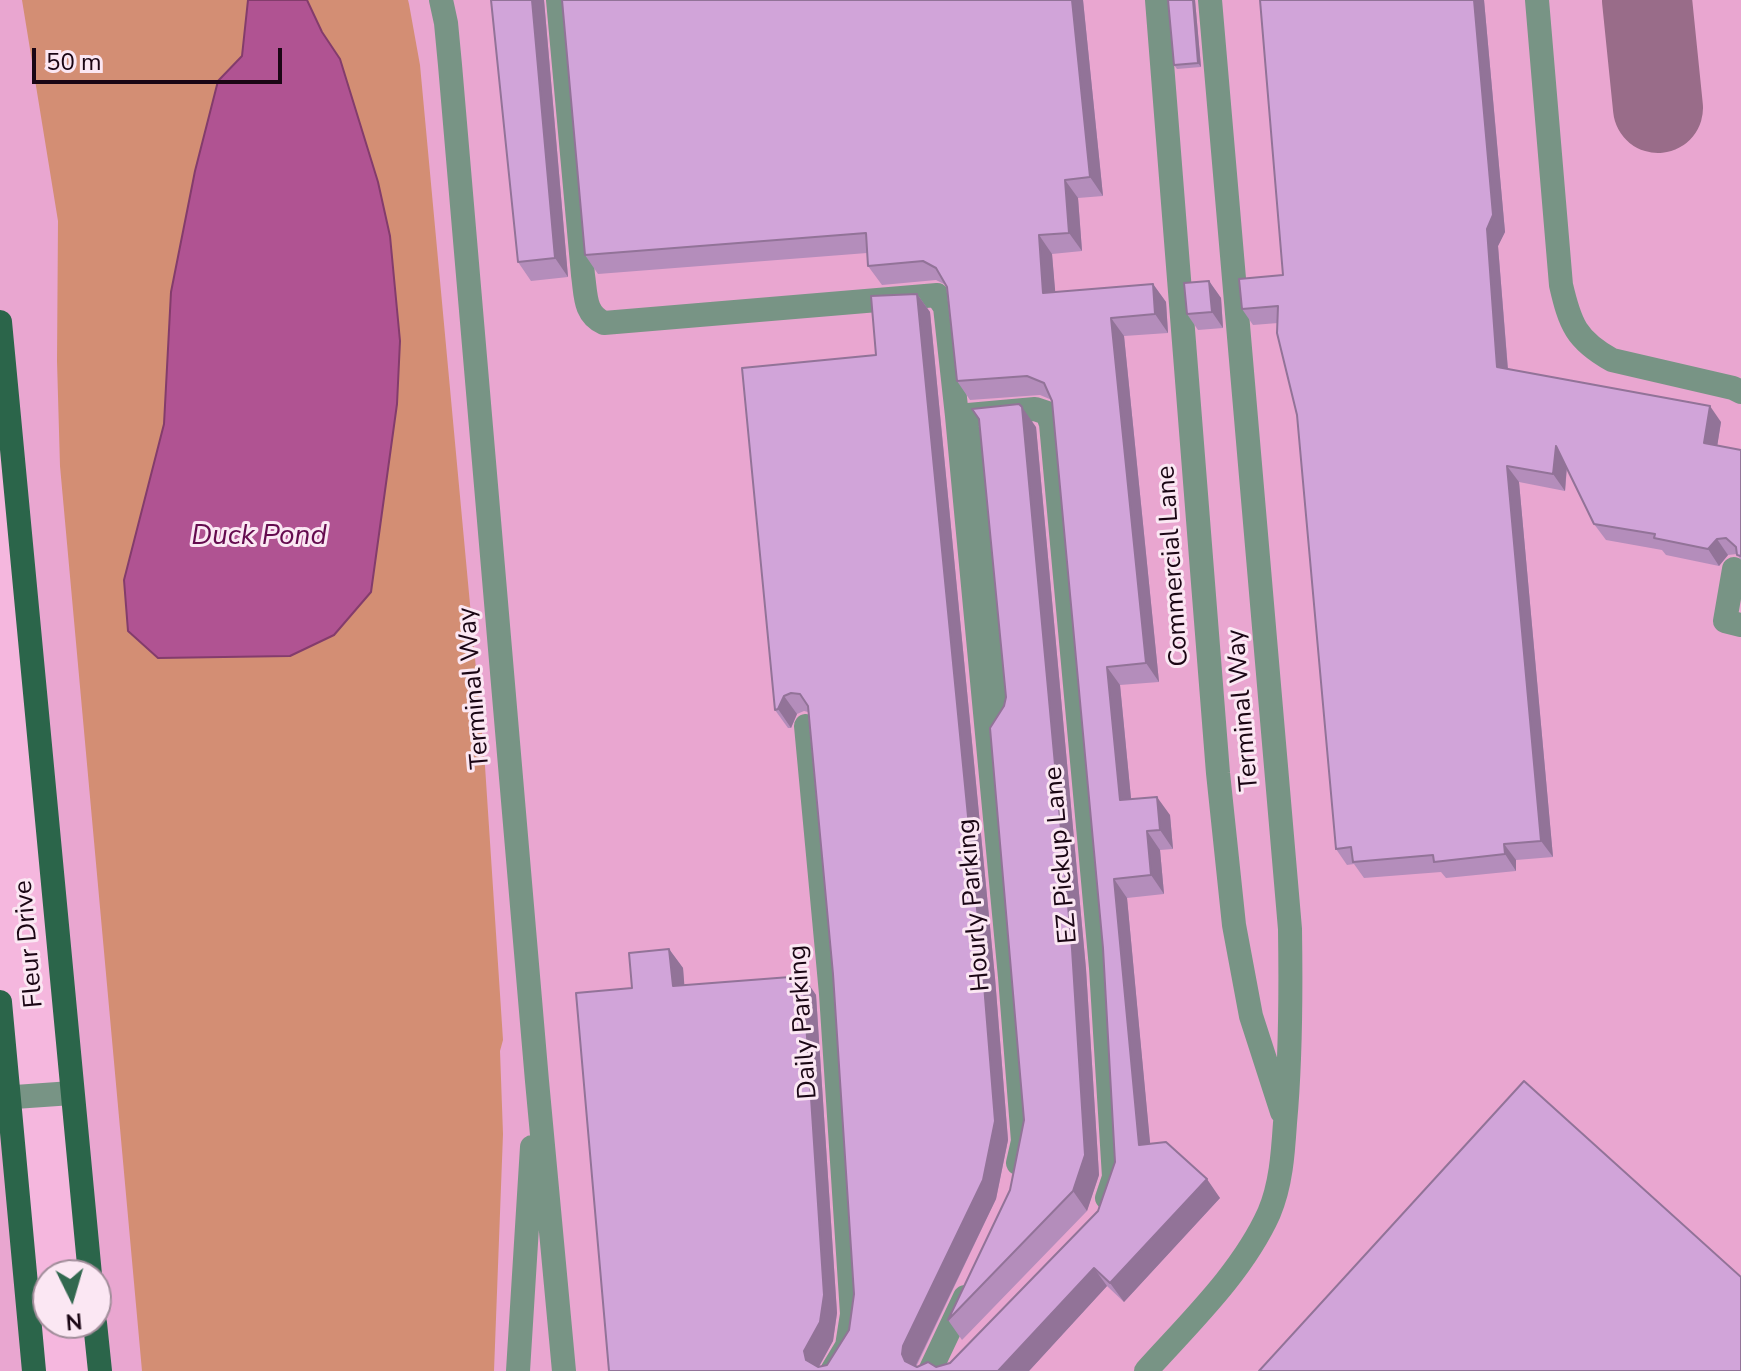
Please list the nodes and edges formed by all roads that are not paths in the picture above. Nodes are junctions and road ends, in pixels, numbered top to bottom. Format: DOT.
graph roads {
  1 [pos="441,0"];
  2 [pos="558,0"];
  3 [pos="1157,0"];
  4 [pos="1210,0"];
  5 [pos="1537,0"];
  6 [pos="0,322"];
  7 [pos="1741,392"];
  8 [pos="957,416"];
  9 [pos="6,442"];
  10 [pos="1734,569"];
  11 [pos="1741,625"];
  12 [pos="806,726"];
  13 [pos="0,1002"];
  14 [pos="537,1081"];
  15 [pos="72,1093"];
  16 [pos="4,1098"];
  17 [pos="1285,1121"];
  18 [pos="1012,1191"];
  19 [pos="1100,1219"];
  20 [pos="88,1259"];
  21 [pos="977,1273"];
  22 [pos="97,1339"];
  23 [pos="34,1371"];
  24 [pos="100,1371"];
  25 [pos="518,1371"];
  26 [pos="564,1371"];
  27 [pos="832,1371"];
  28 [pos="930,1371"];
  29 [pos="1146,1371"];
  1 -- 14 [label="street, Terminal Way"];
  2 -- 8 [label="street"];
  3 -- 17 [label="street, Commercial Lane"];
  4 -- 17 [label="street, Terminal Way"];
  5 -- 7 [label="street"];
  6 -- 9 [label="main road, Fleur Drive"];
  8 -- 18 [label="street, Hourly Parking"];
  8 -- 19 [label="street, EZ Pickup Lane"];
  9 -- 15 [label="main road, Fleur Drive"];
  10 -- 11 [label="street"];
  12 -- 27 [label="street, Daily Parking"];
  13 -- 16 [label="main road, Fleur Drive"];
  14 -- 25 [label="street"];
  14 -- 26 [label="street, Terminal Way"];
  15 -- 16 [label="street"];
  15 -- 20 [label="main road, Fleur Drive"];
  16 -- 23 [label="main road, Fleur Drive"];
  17 -- 29 [label="street, Terminal Way"];
  21 -- 28 [label="street"];
  22 -- 24 [label="main road"];
}
